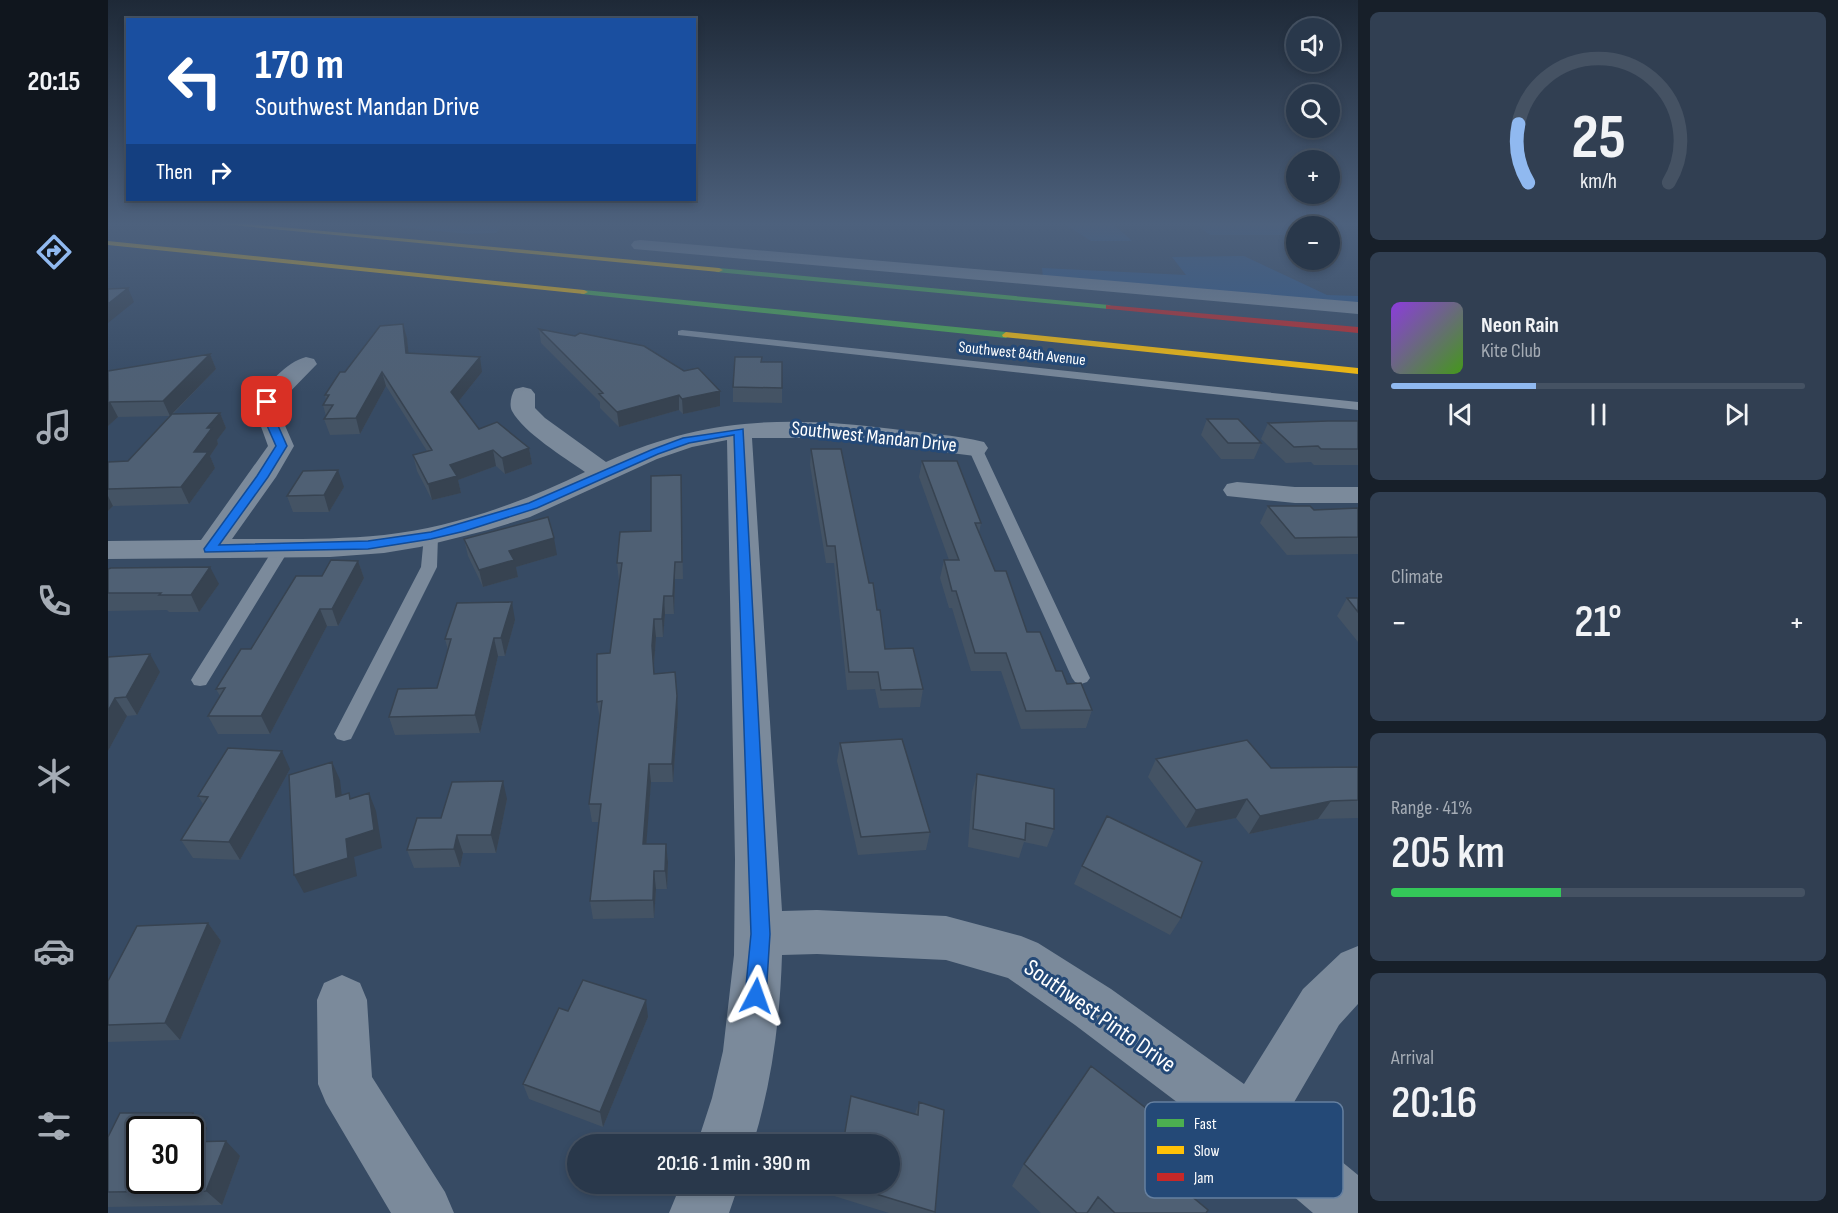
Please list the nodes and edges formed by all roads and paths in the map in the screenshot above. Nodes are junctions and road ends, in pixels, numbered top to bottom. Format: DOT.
graph roads {
  1 [pos="471,280"];
  2 [pos="819,280"];
  3 [pos="1034,280"];
  4 [pos="1358,308"];
  5 [pos="1358,330"];
  6 [pos="682,333"];
  7 [pos="306,364"];
  8 [pos="1358,371"];
  9 [pos="523,394"];
  10 [pos="1358,406"];
  11 [pos="739,431"];
  12 [pos="975,448"];
  13 [pos="604,474"];
  14 [pos="1237,490"];
  15 [pos="1358,495"];
  16 [pos="431,536"];
  17 [pos="282,548"];
  18 [pos="210,549"];
  19 [pos="108,550"];
  20 [pos="1081,678"];
  21 [pos="200,680"];
  22 [pos="344,734"];
  23 [pos="760,934"];
  24 [pos="1358,969"];
  25 [pos="342,1000"];
  26 [pos="1222,1102"];
  27 [pos="1264,1102"];
  28 [pos="729,1134"];
  29 [pos="706,1194"];
  30 [pos="1340,1198"];
  31 [pos="424,1213"];
  32 [pos="699,1213"];
  33 [pos="1358,1213"];
  1 -- 8 [label="highway"];
  2 -- 5 [label="highway"];
  3 -- 4 [label="street"];
  6 -- 10 [label="lane, Southwest 84th Avenue"];
  7 -- 18 [label="street"];
  9 -- 13 [label="street"];
  11 -- 12 [label="street, Southwest Mandan Drive"];
  11 -- 13 [label="street, Southwest Mandan Drive"];
  11 -- 23 [label="street"];
  12 -- 20 [label="lane"];
  13 -- 16 [label="street, Southwest Mandan Drive"];
  14 -- 15 [label="street"];
  16 -- 17 [label="street, Southwest Mandan Drive"];
  16 -- 22 [label="lane"];
  17 -- 18 [label="street, Southwest Mandan Drive"];
  17 -- 21 [label="lane"];
  18 -- 19 [label="street, Southwest Mandan Drive"];
  23 -- 26 [label="street, Southwest Pinto Drive"];
  23 -- 28 [label="street"];
  24 -- 27 [label="street"];
  25 -- 31 [label="street"];
  29 -- 32 [label="street"];
  30 -- 33 [label="street, Southwest Pinto Drive"];
}
